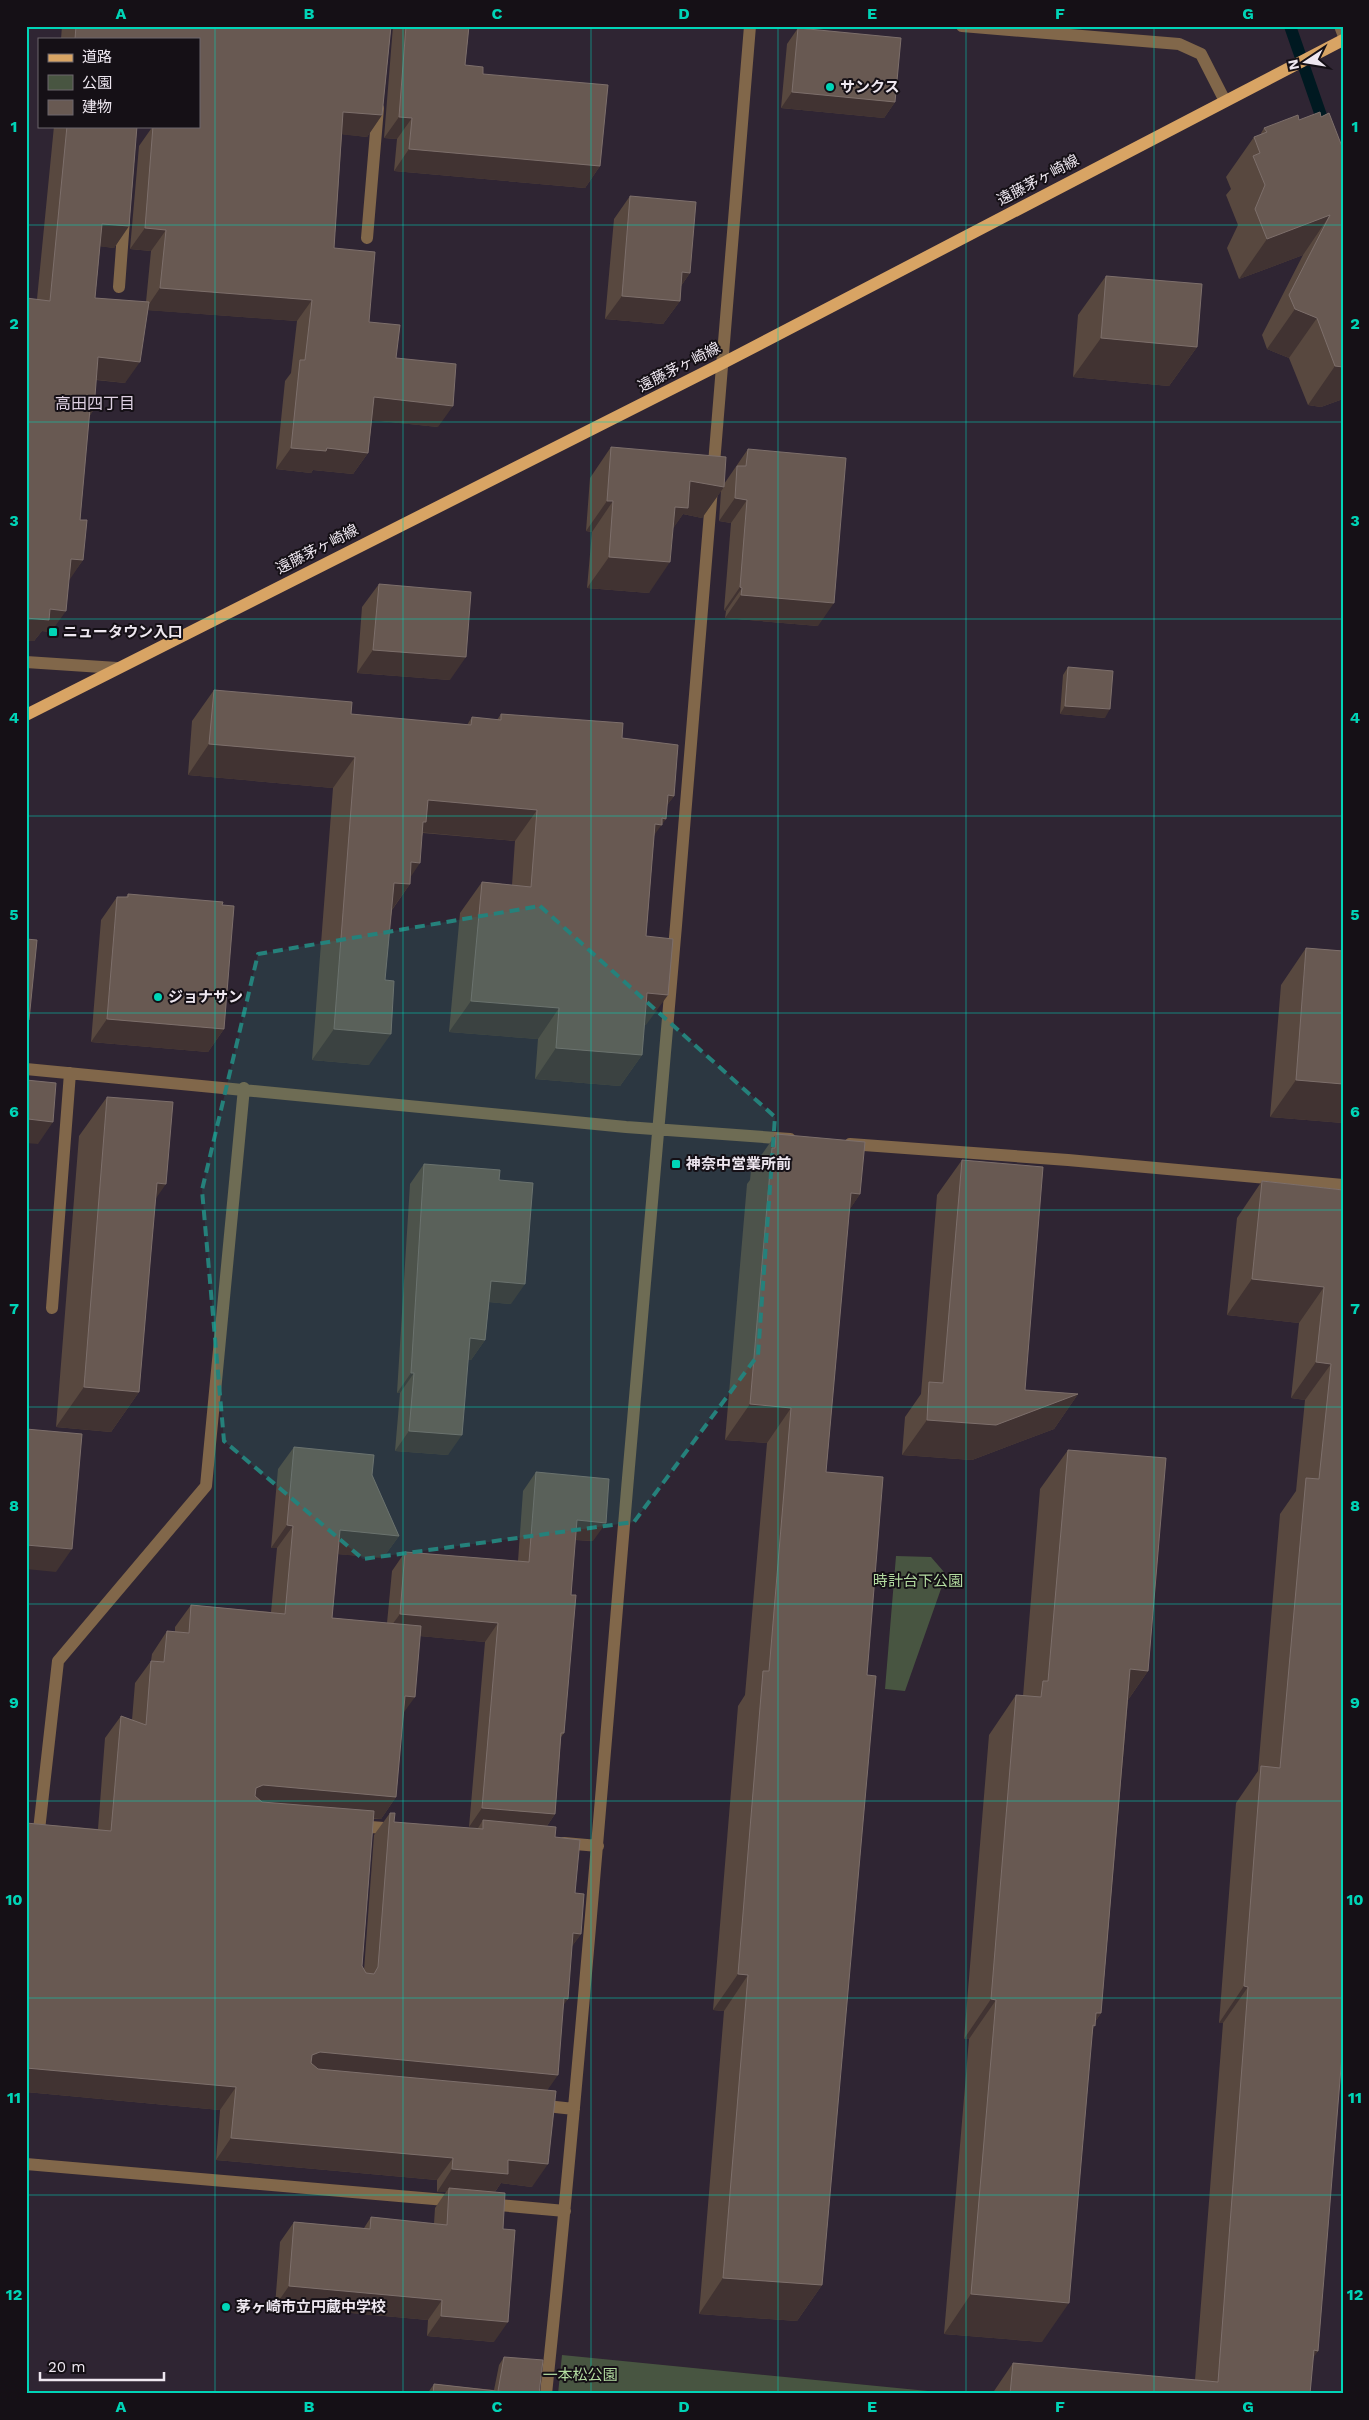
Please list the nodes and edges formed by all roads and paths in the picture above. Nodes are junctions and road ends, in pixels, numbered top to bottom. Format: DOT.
graph roads {
  1 [pos="750,26"];
  2 [pos="962,26"];
  3 [pos="1340,26"];
  4 [pos="986,27"];
  5 [pos="1343,34"];
  6 [pos="1343,40"];
  7 [pos="379,94"];
  8 [pos="1225,101"];
  9 [pos="125,211"];
  10 [pos="366,238"];
  11 [pos="119,287"];
  12 [pos="725,362"];
  13 [pos="26,662"];
  14 [pos="116,668"];
  15 [pos="26,715"];
  16 [pos="26,1069"];
  17 [pos="70,1073"];
  18 [pos="244,1088"];
  19 [pos="659,1129"];
  20 [pos="806,1140"];
  21 [pos="835,1142"];
  22 [pos="1343,1186"];
  23 [pos="52,1308"];
  24 [pos="348,1825"];
  25 [pos="406,1830"];
  26 [pos="38,1839"];
  27 [pos="550,1842"];
  28 [pos="598,1846"];
  29 [pos="526,2104"];
  30 [pos="574,2109"];
  31 [pos="26,2164"];
  32 [pos="565,2210"];
  33 [pos="546,2394"];
  1 -- 12 [label="street"];
  2 -- 4 [label="street"];
  3 -- 5 [label="street"];
  4 -- 8 [label="street"];
  6 -- 8 [label="main road, 遠藤茅ヶ崎線"];
  7 -- 10 [label="street"];
  8 -- 12 [label="main road, 遠藤茅ヶ崎線"];
  9 -- 11 [label="street"];
  12 -- 14 [label="main road, 遠藤茅ヶ崎線"];
  12 -- 19 [label="street"];
  13 -- 14 [label="street"];
  14 -- 15 [label="main road, 遠藤茅ヶ崎線"];
  16 -- 17 [label="street"];
  17 -- 18 [label="street"];
  17 -- 23 [label="street"];
  18 -- 19 [label="street"];
  18 -- 26 [label="street"];
  19 -- 20 [label="street"];
  19 -- 28 [label="street"];
  21 -- 22 [label="street"];
  24 -- 25 [label="street"];
  27 -- 28 [label="street"];
  28 -- 30 [label="street"];
  29 -- 30 [label="street"];
  30 -- 32 [label="street"];
  31 -- 32 [label="street"];
  32 -- 33 [label="street"];
}
